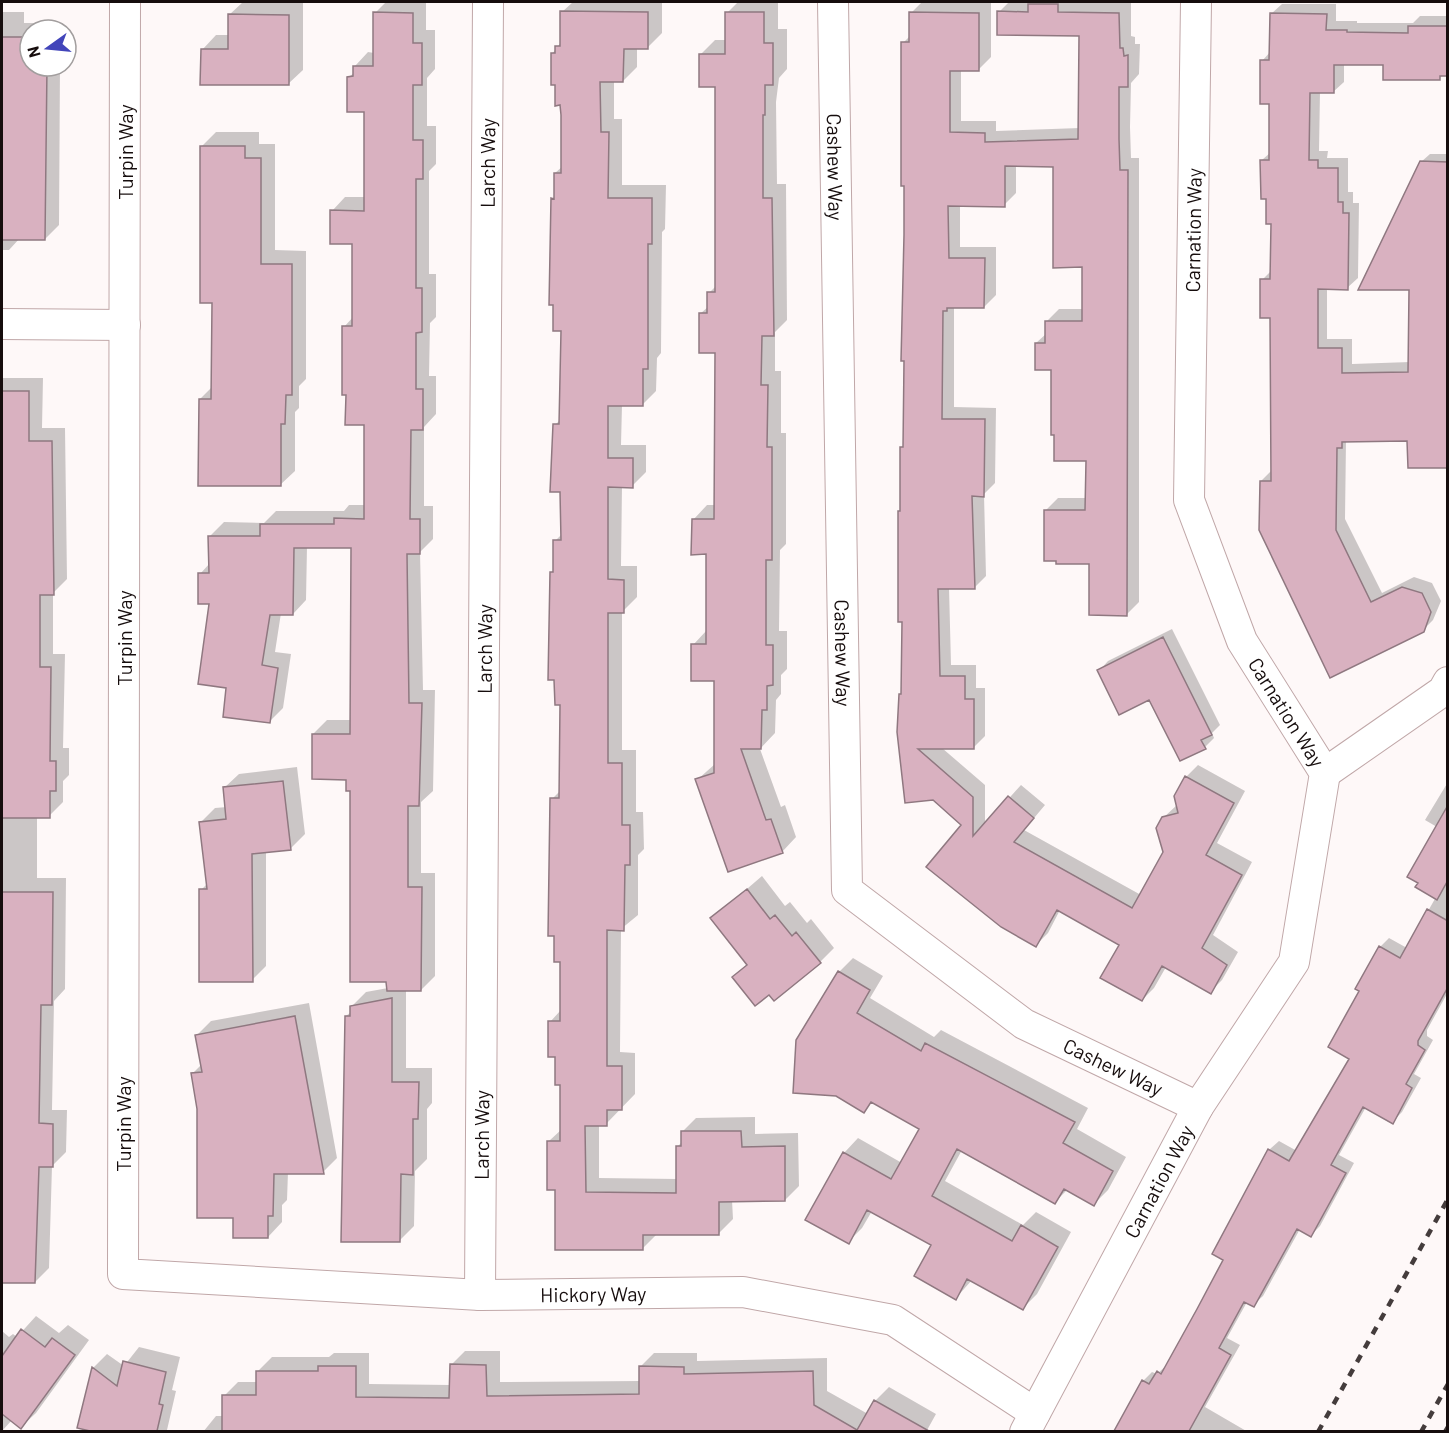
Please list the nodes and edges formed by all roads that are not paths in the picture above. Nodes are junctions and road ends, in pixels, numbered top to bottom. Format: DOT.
graph roads {
  1 [pos="125,2"];
  2 [pos="488,2"];
  3 [pos="833,2"];
  4 [pos="1196,2"];
  5 [pos="2,324"];
  6 [pos="125,325"];
  7 [pos="1448,682"];
  8 [pos="1326,774"];
  9 [pos="1198,1107"];
  10 [pos="123,1274"];
  11 [pos="480,1295"];
  12 [pos="1030,1422"];
  1 -- 6 [label="street, Turpin Way"];
  2 -- 11 [label="street, Larch Way"];
  3 -- 9 [label="street, Cashew Way"];
  4 -- 8 [label="street, Carnation Way"];
  5 -- 6 [label="street"];
  6 -- 10 [label="street, Turpin Way"];
  7 -- 8 [label="street"];
  8 -- 9 [label="street, Carnation Way"];
  9 -- 12 [label="street, Carnation Way"];
  10 -- 11 [label="street, Hickory Way"];
  11 -- 12 [label="street, Hickory Way"];
}
